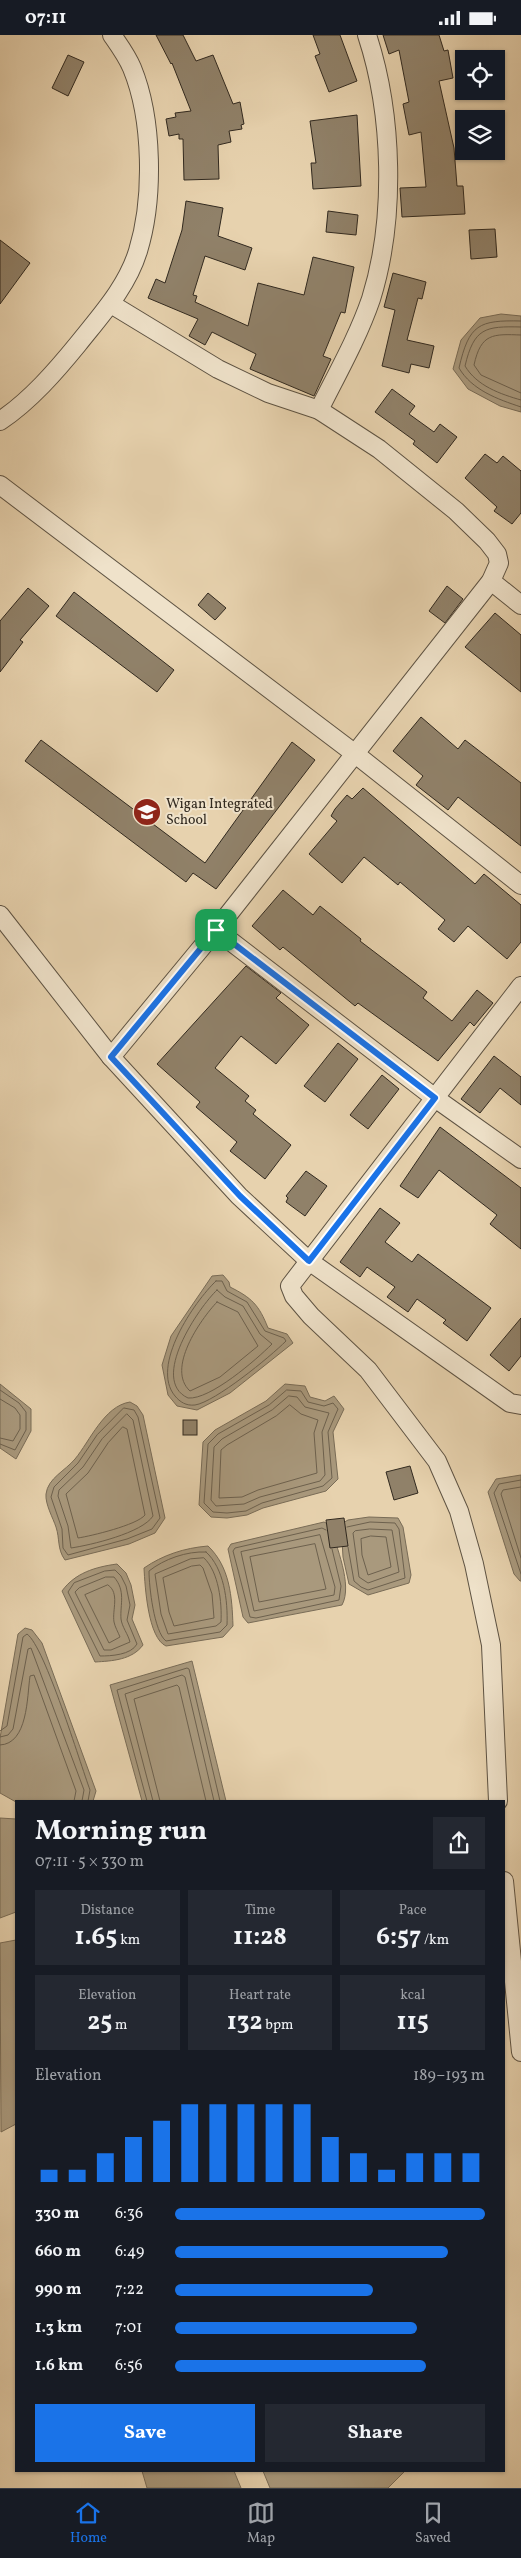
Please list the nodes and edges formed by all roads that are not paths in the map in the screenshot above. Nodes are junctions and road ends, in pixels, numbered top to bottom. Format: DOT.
graph roads {
  1 [pos="112,35"];
  2 [pos="367,35"];
  3 [pos="110,304"];
  4 [pos="319,409"];
  5 [pos="0,421"];
  6 [pos="0,485"];
  7 [pos="491,581"];
  8 [pos="521,605"];
  9 [pos="354,753"];
  10 [pos="521,885"];
  11 [pos="0,915"];
  12 [pos="216,930"];
  13 [pos="521,986"];
  14 [pos="111,1057"];
  15 [pos="435,1098"];
  16 [pos="521,1159"];
  17 [pos="309,1261"];
  18 [pos="521,1405"];
  19 [pos="498,1800"];
  20 [pos="505,1891"];
  21 [pos="521,2051"];
  1 -- 3 [label="street"];
  2 -- 4 [label="street"];
  3 -- 4 [label="street"];
  3 -- 5 [label="street"];
  4 -- 7 [label="street"];
  6 -- 9 [label="street"];
  7 -- 8 [label="street"];
  7 -- 9 [label="street"];
  9 -- 10 [label="street"];
  9 -- 12 [label="street"];
  11 -- 14 [label="street"];
  12 -- 14 [label="street"];
  12 -- 15 [label="street"];
  13 -- 15 [label="street"];
  14 -- 17 [label="street"];
  15 -- 16 [label="street"];
  15 -- 17 [label="street"];
  17 -- 18 [label="street"];
  17 -- 19 [label="street"];
  20 -- 21 [label="street"];
}
